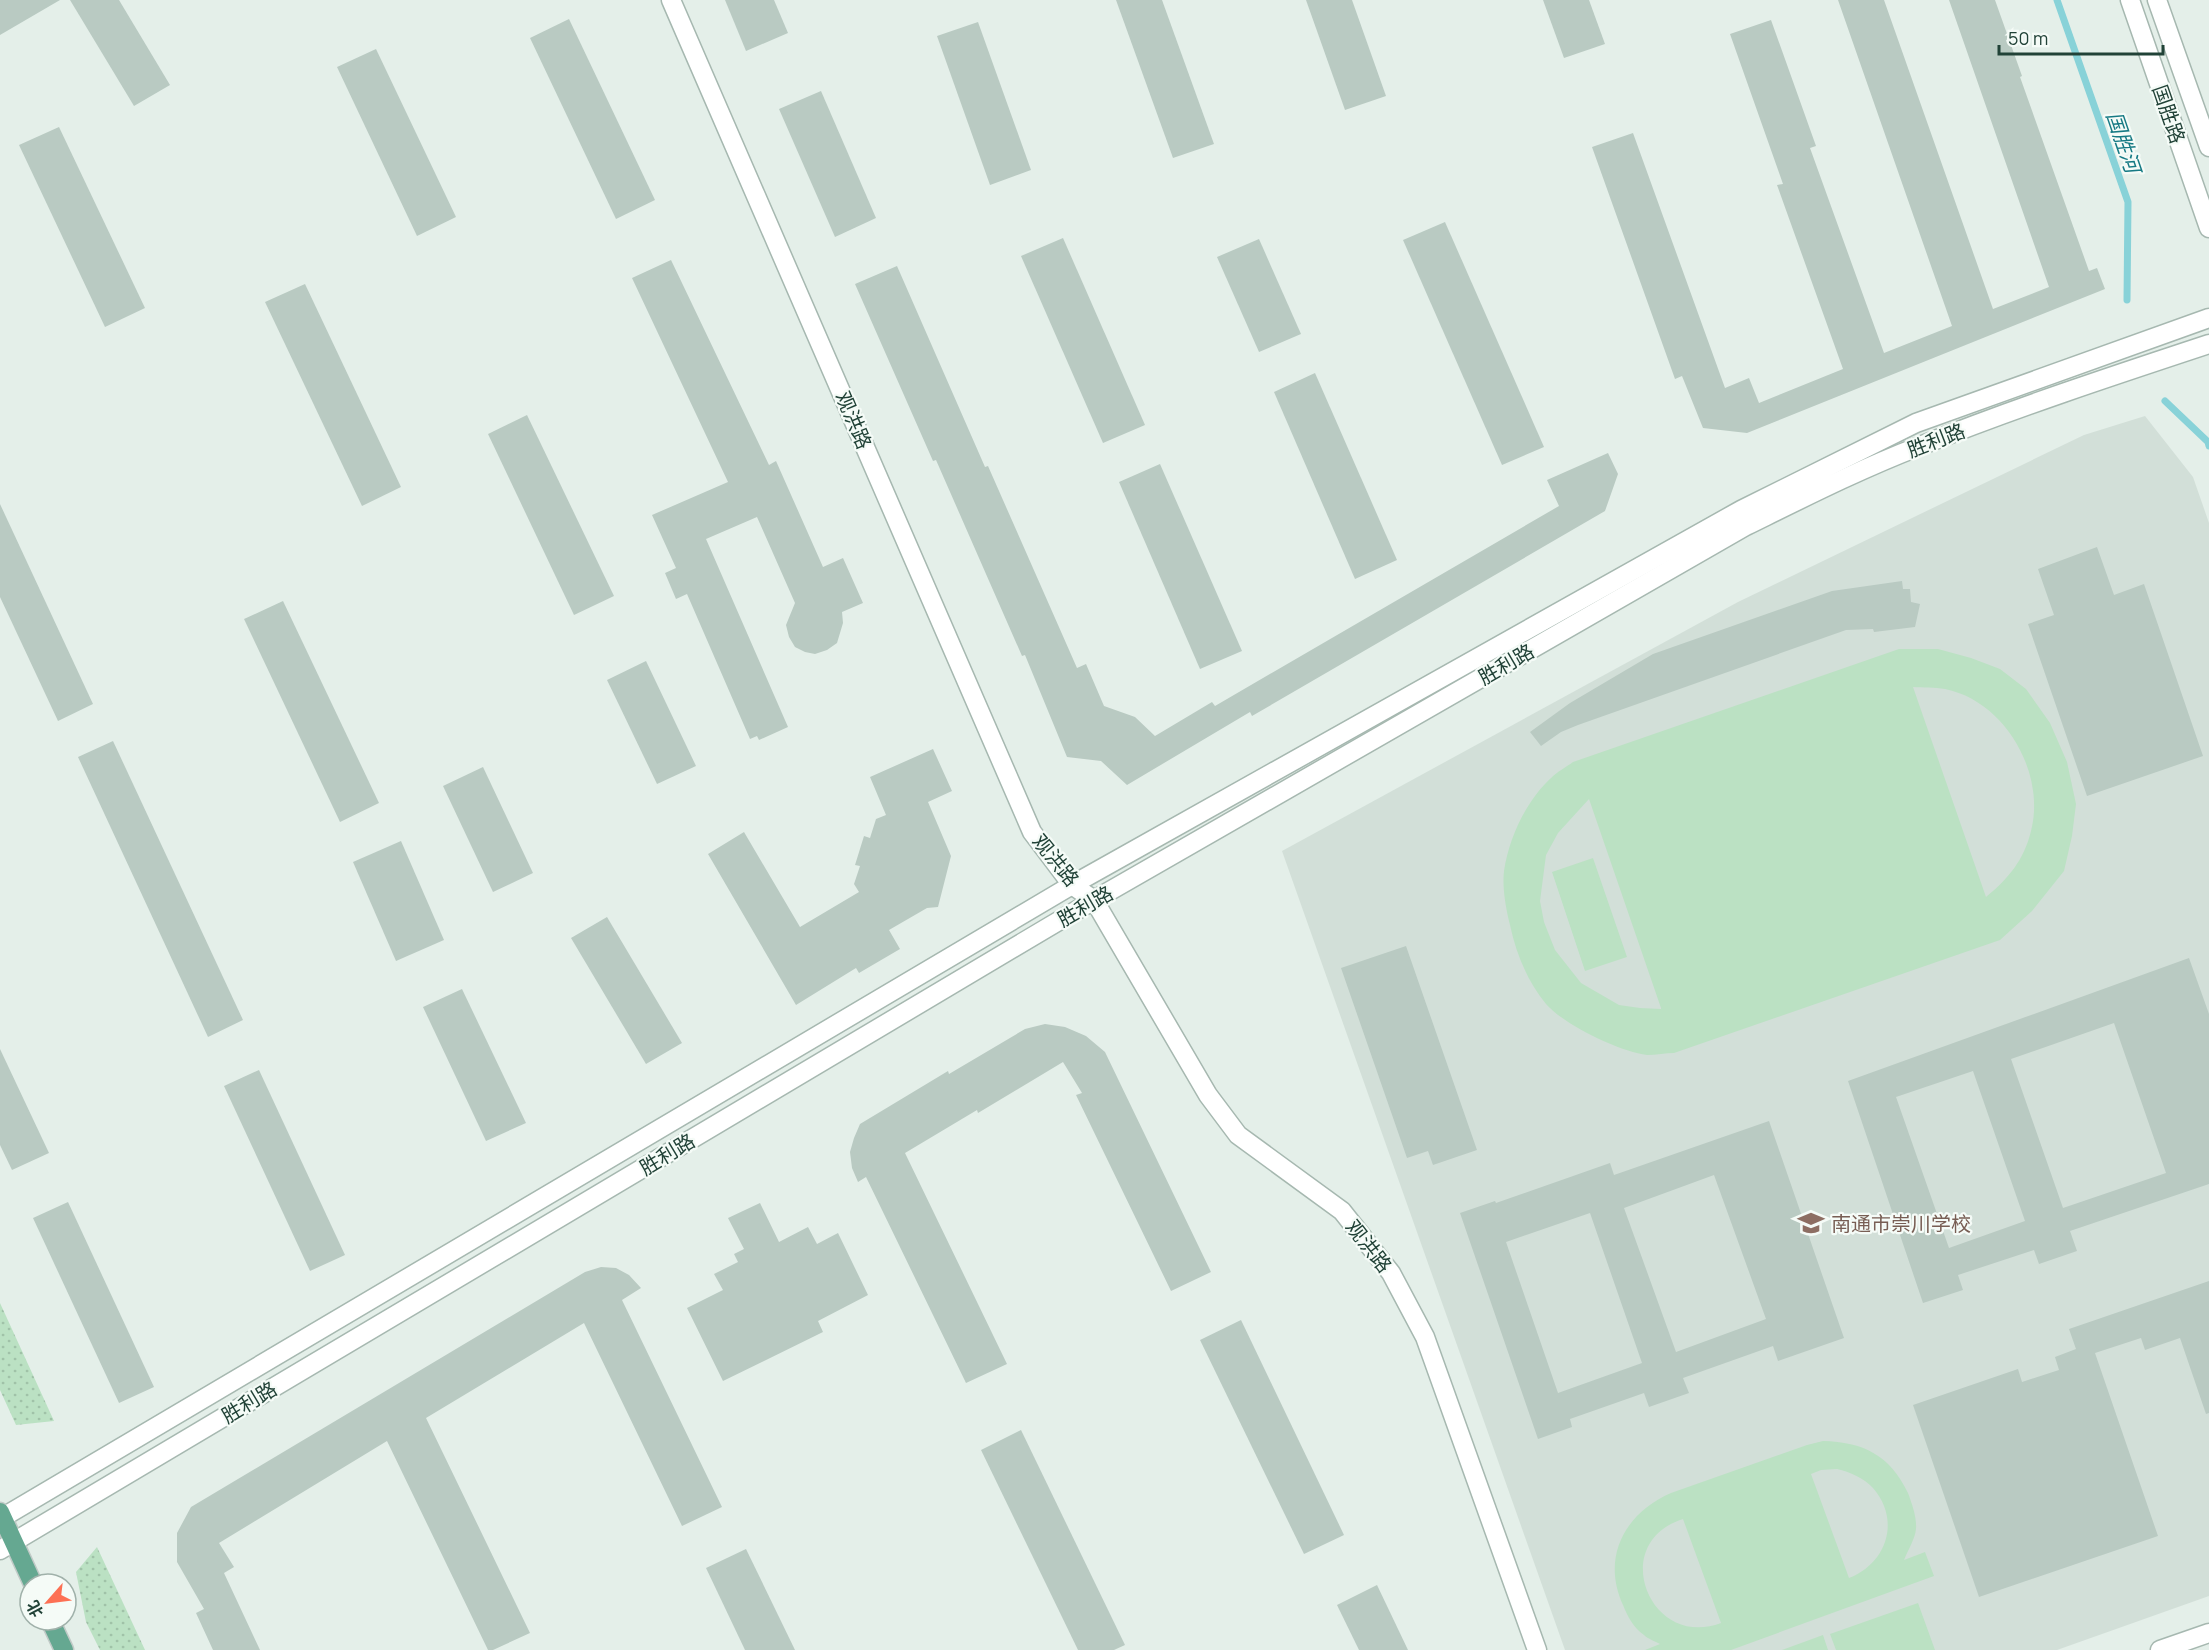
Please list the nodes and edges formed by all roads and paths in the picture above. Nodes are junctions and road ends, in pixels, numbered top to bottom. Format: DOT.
graph roads {
  1 [pos="671,0"];
  2 [pos="2130,0"];
  3 [pos="2157,0"];
  4 [pos="2209,147"];
  5 [pos="2209,228"];
  6 [pos="2209,318"];
  7 [pos="2209,344"];
  8 [pos="1072,885"];
  9 [pos="1094,900"];
  10 [pos="1,1516"];
  11 [pos="7,1546"];
  12 [pos="25,1572"];
  13 [pos="56,1632"];
  14 [pos="2209,1633"];
  15 [pos="64,1650"];
  16 [pos="1537,1650"];
  17 [pos="2160,1650"];
  1 -- 8 [label="street, 观洪路"];
  2 -- 5 [label="street, 国胜路"];
  3 -- 4 [label="street, 国胜路"];
  6 -- 8 [label="street, 胜利路"];
  7 -- 9 [label="street, 胜利路"];
  8 -- 9 [label="street, 观洪路"];
  8 -- 10 [label="street, 胜利路"];
  9 -- 11 [label="street, 胜利路"];
  9 -- 16 [label="street, 观洪路"];
  10 -- 11 [label="main road"];
  11 -- 12 [label="main road"];
  13 -- 15 [label="main road"];
  14 -- 17 [label="street"];
}
